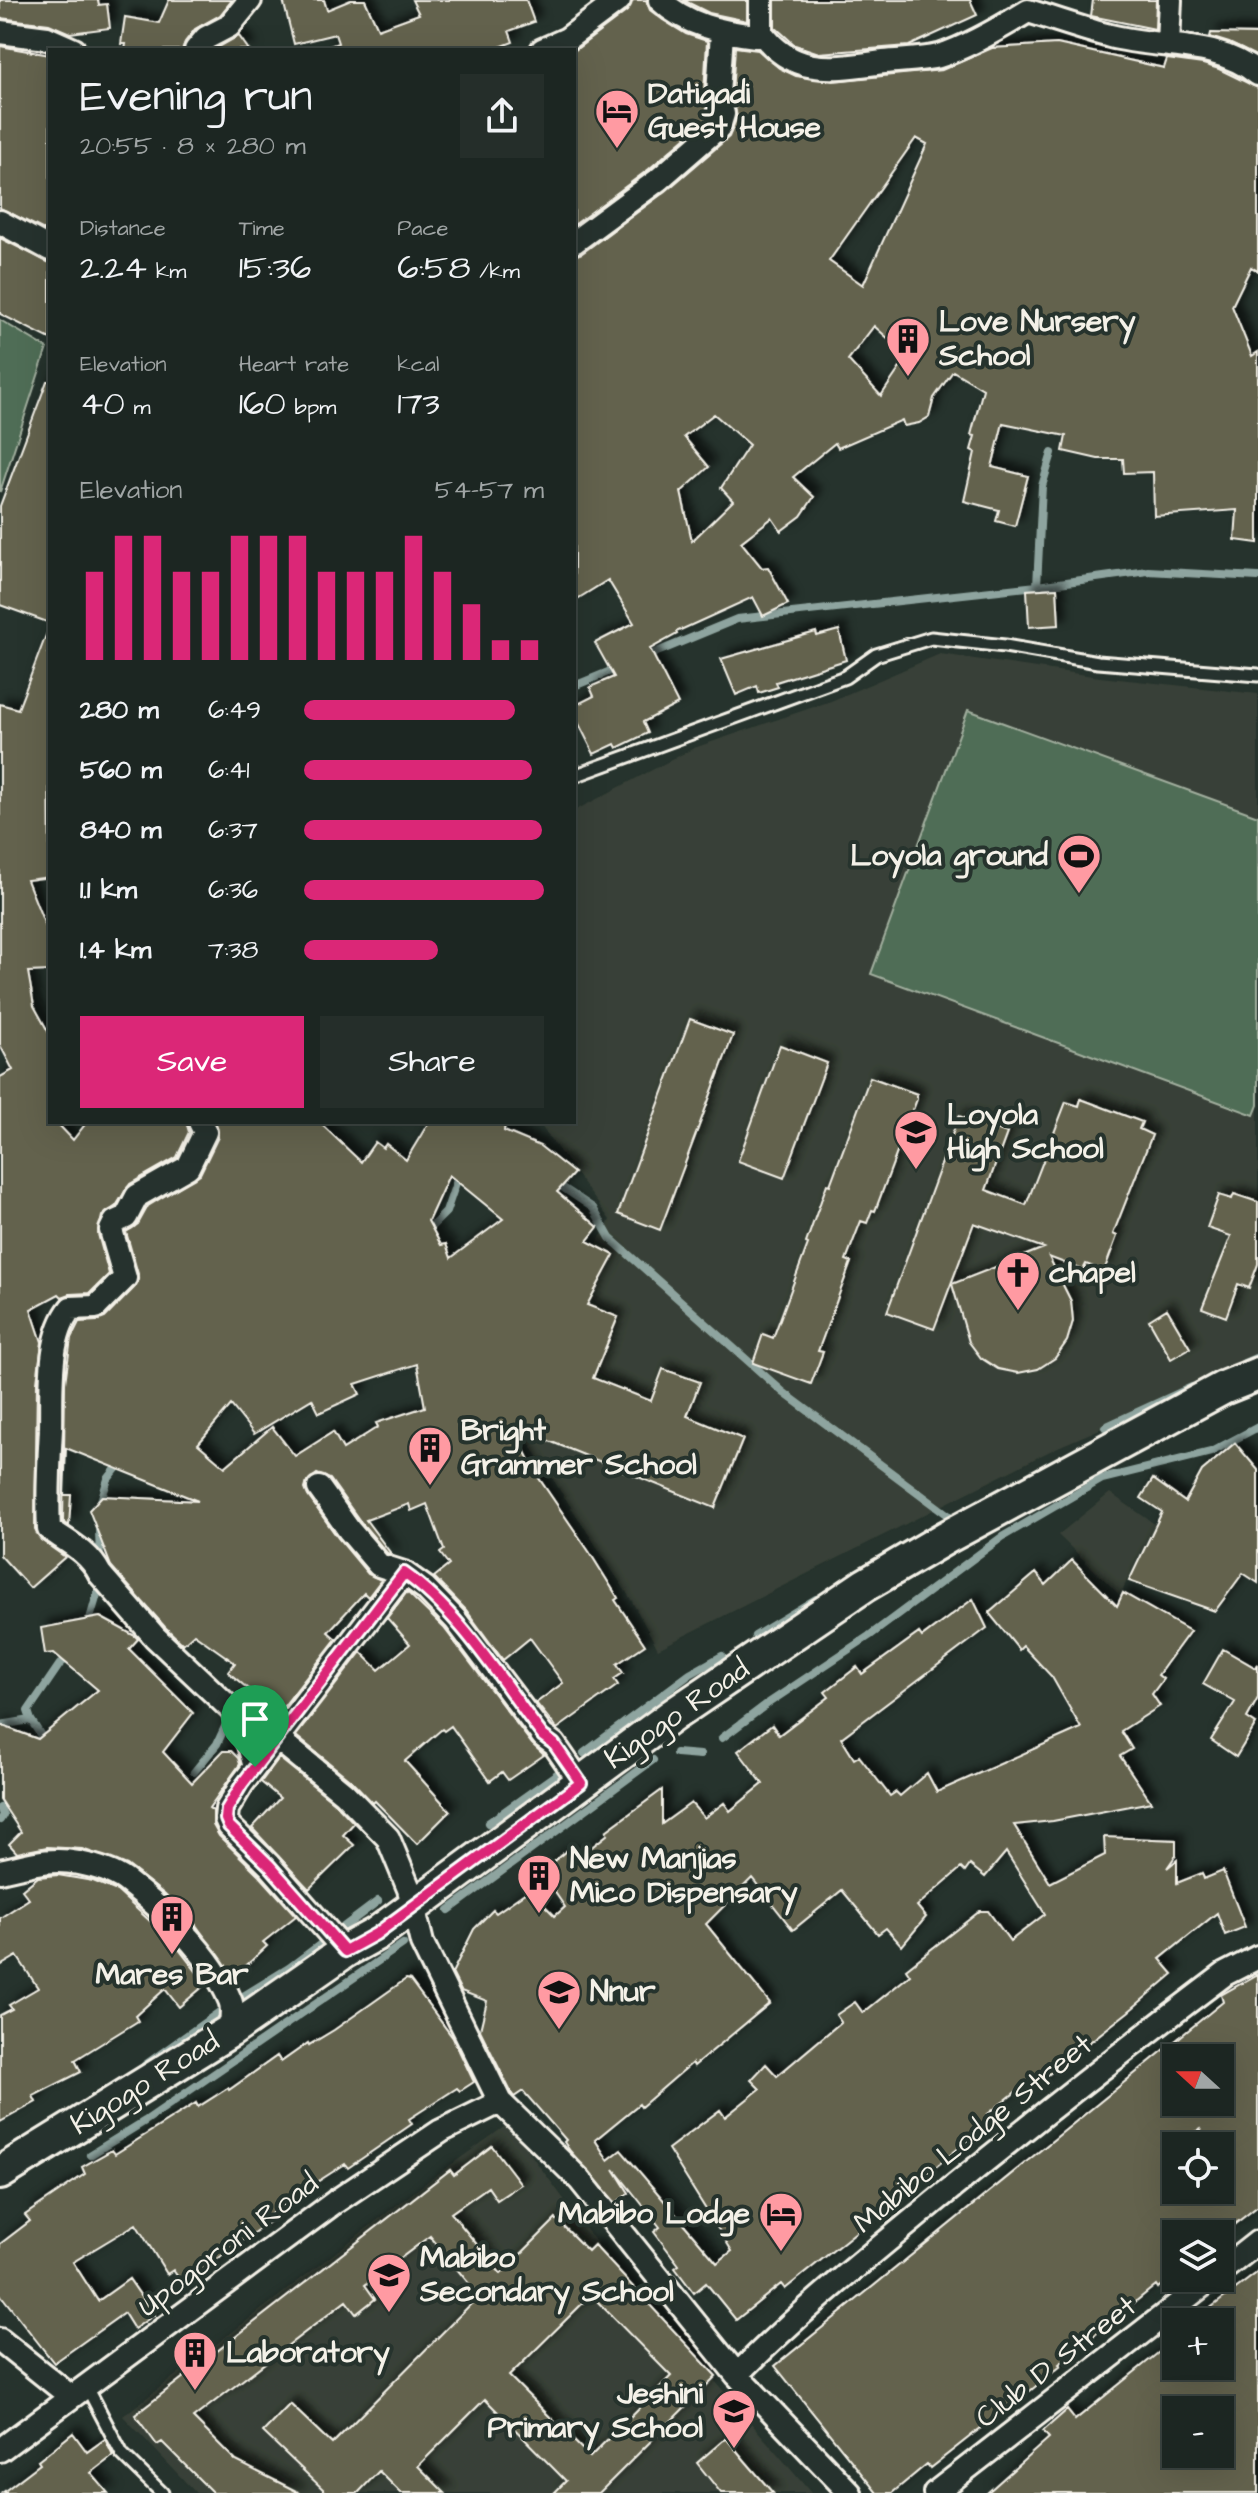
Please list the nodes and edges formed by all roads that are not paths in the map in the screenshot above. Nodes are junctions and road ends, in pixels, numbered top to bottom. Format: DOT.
graph roads {
  1 [pos="250,0"];
  2 [pos="619,0"];
  3 [pos="660,0"];
  4 [pos="761,0"];
  5 [pos="1170,0"];
  6 [pos="0,32"];
  7 [pos="722,32"];
  8 [pos="761,32"];
  9 [pos="1168,44"];
  10 [pos="70,48"];
  11 [pos="198,48"];
  12 [pos="547,48"];
  13 [pos="1258,74"];
  14 [pos="0,222"];
  15 [pos="576,241"];
  16 [pos="48,248"];
  17 [pos="1258,675"];
  18 [pos="576,775"];
  19 [pos="201,1124"];
  20 [pos="1258,1374"];
  21 [pos="319,1488"];
  22 [pos="404,1573"];
  23 [pos="279,1740"];
  24 [pos="255,1767"];
  25 [pos="581,1783"];
  26 [pos="0,1871"];
  27 [pos="412,1908"];
  28 [pos="345,1951"];
  29 [pos="1258,1957"];
  30 [pos="230,2031"];
  31 [pos="500,2102"];
  32 [pos="0,2173"];
  33 [pos="1258,2242"];
  34 [pos="1234,2261"];
  35 [pos="1194,2292"];
  36 [pos="0,2340"];
  37 [pos="737,2375"];
  38 [pos="78,2392"];
  39 [pos="0,2450"];
  40 [pos="162,2493"];
  41 [pos="850,2493"];
  42 [pos="935,2493"];
  1 -- 11 [label="street"];
  2 -- 12 [label="street"];
  3 -- 7 [label="street"];
  4 -- 8 [label="street"];
  5 -- 9 [label="street"];
  6 -- 10 [label="street"];
  7 -- 8 [label="street"];
  7 -- 15 [label="street"];
  8 -- 9 [label="street"];
  9 -- 13 [label="street"];
  14 -- 16 [label="street"];
  17 -- 18 [label="lane"];
  19 -- 24 [label="street"];
  20 -- 25 [label="main road, Kigogo Road"];
  21 -- 22 [label="street"];
  22 -- 23 [label="street"];
  22 -- 25 [label="street"];
  23 -- 24 [label="street"];
  23 -- 27 [label="street"];
  24 -- 28 [label="street"];
  25 -- 27 [label="main road, Kigogo Road"];
  26 -- 30 [label="street"];
  27 -- 28 [label="main road, Kigogo Road"];
  27 -- 31 [label="street"];
  28 -- 30 [label="main road, Kigogo Road"];
  29 -- 37 [label="street, Mabibo Lodge Street"];
  30 -- 32 [label="main road, Kigogo Road"];
  31 -- 37 [label="street"];
  31 -- 38 [label="street, Upogoroni Road"];
  33 -- 34 [label="street"];
  35 -- 42 [label="street, Club D Street"];
  36 -- 38 [label="street"];
  37 -- 41 [label="street"];
  38 -- 39 [label="street, Upogoroni Road"];
  38 -- 40 [label="lane"];
}
